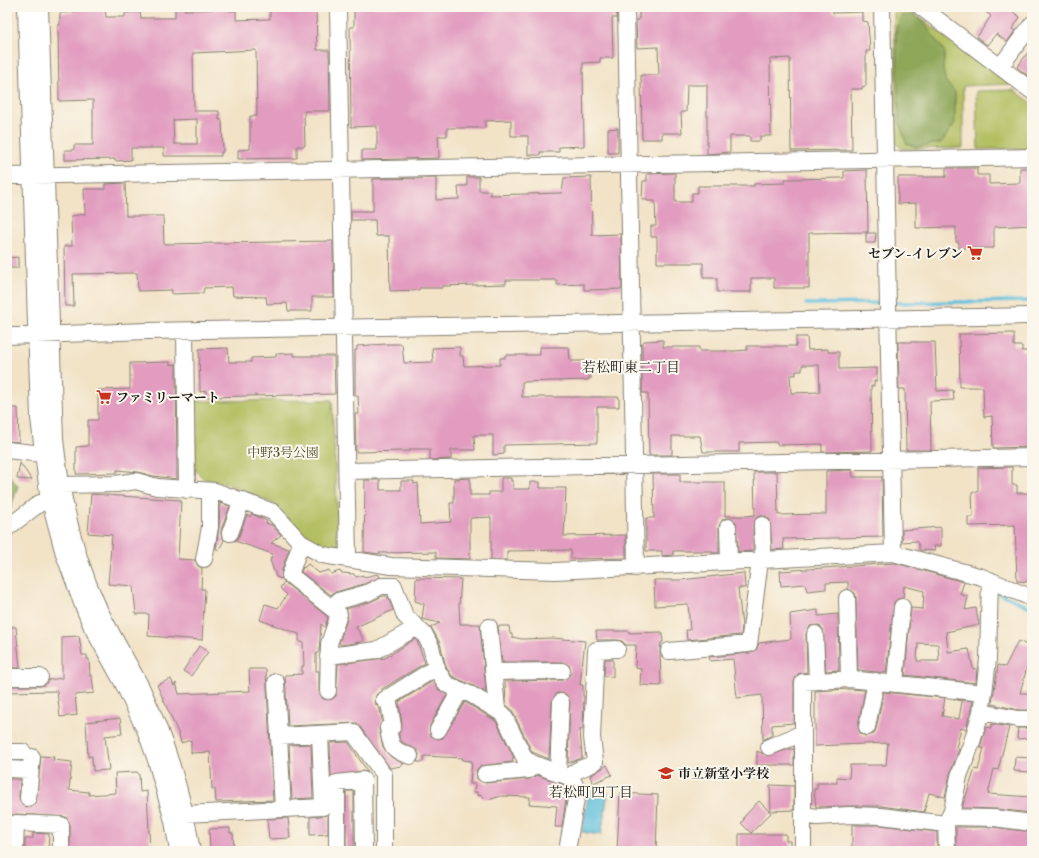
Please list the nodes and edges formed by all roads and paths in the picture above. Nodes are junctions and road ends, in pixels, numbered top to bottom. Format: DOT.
graph roads {
  1 [pos="26,7"];
  2 [pos="40,7"];
  3 [pos="338,7"];
  4 [pos="626,7"];
  5 [pos="882,7"];
  6 [pos="921,7"];
  7 [pos="1032,24"];
  8 [pos="1000,67"];
  9 [pos="1032,91"];
  10 [pos="1032,157"];
  11 [pos="885,160"];
  12 [pos="629,164"];
  13 [pos="341,170"];
  14 [pos="7,176"];
  15 [pos="38,176"];
  16 [pos="1032,316"];
  17 [pos="888,318"];
  18 [pos="632,323"];
  19 [pos="344,329"];
  20 [pos="185,331"];
  21 [pos="52,334"];
  22 [pos="36,335"];
  23 [pos="7,336"];
  24 [pos="7,450"];
  25 [pos="42,454"];
  26 [pos="1032,457"];
  27 [pos="891,460"];
  28 [pos="634,465"];
  29 [pos="347,471"];
  30 [pos="60,485"];
  31 [pos="187,490"];
  32 [pos="210,491"];
  33 [pos="242,500"];
  34 [pos="50,501"];
  35 [pos="762,526"];
  36 [pos="728,527"];
  37 [pos="7,528"];
  38 [pos="230,533"];
  39 [pos="301,543"];
  40 [pos="893,553"];
  41 [pos="204,559"];
  42 [pos="348,559"];
  43 [pos="729,562"];
  44 [pos="761,565"];
  45 [pos="636,568"];
  46 [pos="989,584"];
  47 [pos="847,598"];
  48 [pos="1032,598"];
  49 [pos="338,601"];
  50 [pos="902,607"];
  51 [pos="417,627"];
  52 [pos="489,627"];
  53 [pos="815,634"];
  54 [pos="677,646"];
  55 [pos="617,649"];
  56 [pos="328,656"];
  57 [pos="437,667"];
  58 [pos="562,671"];
  59 [pos="493,672"];
  60 [pos="7,677"];
  61 [pos="40,677"];
  62 [pos="849,679"];
  63 [pos="817,681"];
  64 [pos="876,681"];
  65 [pos="276,682"];
  66 [pos="895,683"];
  67 [pos="328,691"];
  68 [pos="460,691"];
  69 [pos="984,693"];
  70 [pos="561,702"];
  71 [pos="497,709"];
  72 [pos="980,712"];
  73 [pos="1032,719"];
  74 [pos="867,727"];
  75 [pos="438,730"];
  76 [pos="803,733"];
  77 [pos="320,734"];
  78 [pos="279,736"];
  79 [pos="769,747"];
  80 [pos="7,752"];
  81 [pos="410,756"];
  82 [pos="28,760"];
  83 [pos="534,764"];
  84 [pos="7,769"];
  85 [pos="485,774"];
  86 [pos="564,775"];
  87 [pos="28,798"];
  88 [pos="283,809"];
  89 [pos="186,814"];
  90 [pos="803,815"];
  91 [pos="948,820"];
  92 [pos="1032,822"];
  93 [pos="15,851"];
  94 [pos="61,851"];
  95 [pos="178,851"];
  96 [pos="192,851"];
  97 [pos="337,851"];
  98 [pos="364,851"];
  99 [pos="384,851"];
  100 [pos="567,851"];
  101 [pos="803,851"];
  102 [pos="947,851"];
  1 -- 15 [label="street"];
  2 -- 15 [label="street"];
  3 -- 13 [label="street"];
  4 -- 12 [label="street"];
  5 -- 11 [label="street"];
  6 -- 8 [label="street"];
  7 -- 8 [label="street"];
  8 -- 9 [label="street"];
  10 -- 11 [label="street"];
  11 -- 12 [label="street"];
  11 -- 17 [label="street"];
  12 -- 13 [label="street"];
  12 -- 18 [label="street"];
  13 -- 15 [label="street"];
  13 -- 19 [label="street"];
  14 -- 15 [label="street"];
  15 -- 21 [label="street"];
  15 -- 22 [label="street"];
  16 -- 17 [label="street"];
  17 -- 18 [label="street"];
  17 -- 27 [label="street"];
  18 -- 19 [label="street"];
  18 -- 28 [label="street"];
  19 -- 20 [label="street"];
  19 -- 29 [label="street"];
  20 -- 21 [label="street"];
  20 -- 31 [label="street"];
  21 -- 22 [label="street"];
  21 -- 30 [label="street"];
  22 -- 23 [label="street"];
  22 -- 25 [label="street"];
  24 -- 25 [label="street"];
  25 -- 34 [label="street"];
  26 -- 27 [label="street"];
  27 -- 28 [label="street"];
  27 -- 40 [label="street"];
  28 -- 29 [label="street"];
  28 -- 45 [label="street"];
  29 -- 42 [label="street"];
  30 -- 31 [label="street"];
  30 -- 89 [label="street"];
  31 -- 32 [label="street"];
  32 -- 33 [label="street"];
  32 -- 41 [label="street"];
  33 -- 38 [label="street"];
  33 -- 39 [label="street"];
  34 -- 37 [label="street"];
  34 -- 95 [label="street"];
  35 -- 44 [label="street"];
  36 -- 43 [label="street"];
  39 -- 42 [label="street"];
  39 -- 56 [label="street"];
  40 -- 44 [label="street"];
  40 -- 46 [label="street"];
  42 -- 45 [label="street"];
  43 -- 44 [label="street"];
  43 -- 45 [label="street"];
  44 -- 54 [label="street"];
  46 -- 48 [label="street"];
  46 -- 69 [label="street"];
  47 -- 62 [label="street"];
  49 -- 51 [label="street"];
  50 -- 66 [label="street"];
  51 -- 56 [label="street"];
  51 -- 57 [label="street"];
  52 -- 59 [label="street"];
  53 -- 63 [label="street"];
  55 -- 86 [label="street"];
  56 -- 67 [label="street"];
  57 -- 68 [label="street"];
  57 -- 81 [label="street"];
  58 -- 59 [label="street"];
  59 -- 71 [label="street"];
  60 -- 61 [label="street"];
  62 -- 63 [label="street"];
  62 -- 64 [label="street"];
  63 -- 76 [label="street"];
  64 -- 66 [label="street"];
  64 -- 74 [label="street"];
  65 -- 78 [label="street"];
  66 -- 69 [label="street"];
  68 -- 71 [label="street"];
  68 -- 75 [label="street"];
  69 -- 72 [label="street"];
  70 -- 86 [label="street"];
  71 -- 83 [label="street"];
  72 -- 73 [label="street"];
  72 -- 91 [label="street"];
  76 -- 79 [label="street"];
  76 -- 90 [label="street"];
  77 -- 78 [label="street"];
  77 -- 88 [label="street"];
  77 -- 99 [label="street"];
  78 -- 88 [label="street"];
  80 -- 82 [label="street"];
  82 -- 84 [label="street"];
  82 -- 87 [label="street"];
  83 -- 85 [label="street"];
  83 -- 86 [label="street"];
  86 -- 100 [label="street"];
  88 -- 89 [label="street"];
  89 -- 96 [label="street"];
  90 -- 91 [label="street"];
  90 -- 101 [label="street"];
  91 -- 92 [label="street"];
  91 -- 102 [label="street"];
  93 -- 94 [label="street"];
  97 -- 98 [label="street"];
}
